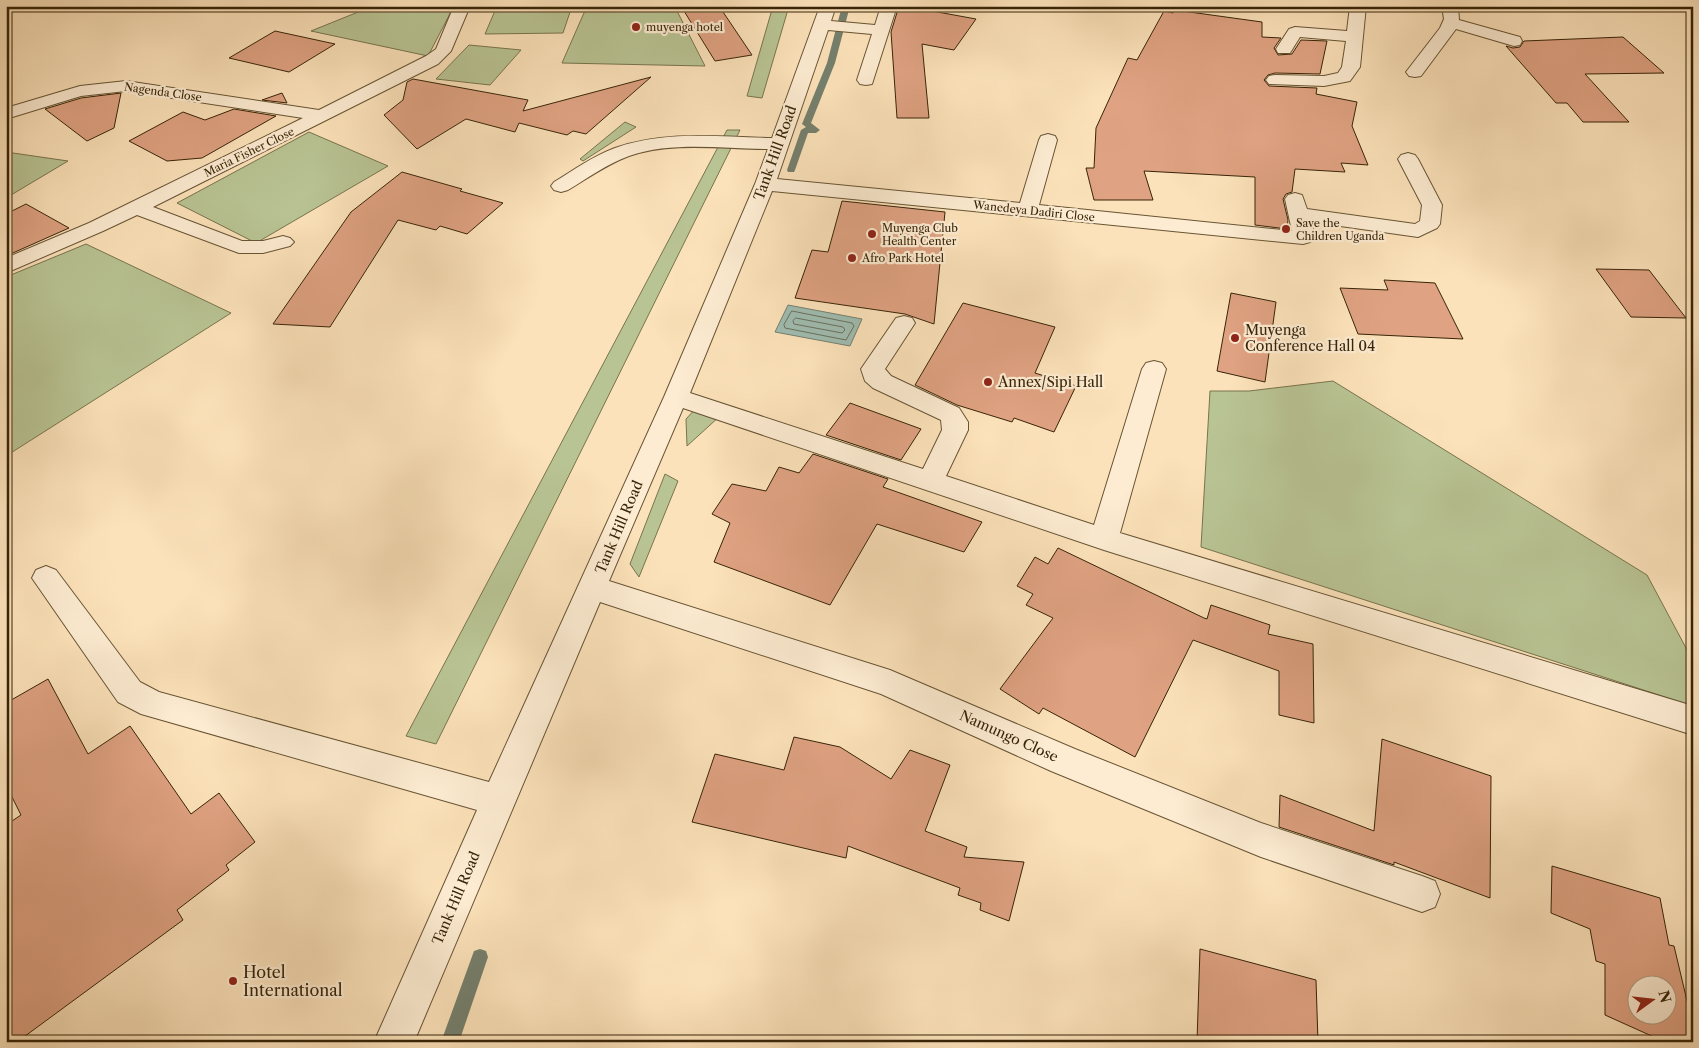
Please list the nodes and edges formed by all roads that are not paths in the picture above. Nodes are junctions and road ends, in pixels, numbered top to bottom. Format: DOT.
graph roads {
  1 [pos="462,6"];
  2 [pos="889,6"];
  3 [pos="1358,6"];
  4 [pos="1450,6"];
  5 [pos="825,16"];
  6 [pos="1451,23"];
  7 [pos="880,30"];
  8 [pos="1354,37"];
  9 [pos="1514,41"];
  10 [pos="1284,49"];
  11 [pos="1415,72"];
  12 [pos="866,80"];
  13 [pos="1276,80"];
  14 [pos="6,114"];
  15 [pos="322,116"];
  16 [pos="1048,140"];
  17 [pos="779,144"];
  18 [pos="1408,159"];
  19 [pos="765,184"];
  20 [pos="561,186"];
  21 [pos="136,207"];
  22 [pos="1028,210"];
  23 [pos="283,242"];
  24 [pos="6,266"];
  25 [pos="904,323"];
  26 [pos="1154,369"];
  27 [pos="676,397"];
  28 [pos="930,481"];
  29 [pos="1104,539"];
  30 [pos="46,578"];
  31 [pos="593,588"];
  32 [pos="1693,721"];
  33 [pos="498,800"];
  34 [pos="1422,894"];
  35 [pos="394,1042"];
  1 -- 15 [label="street, Maria Fisher Close"];
  2 -- 7 [label="street"];
  3 -- 8 [label="street"];
  4 -- 6 [label="street"];
  5 -- 7 [label="street"];
  5 -- 17 [label="street, Tank Hill Road"];
  6 -- 9 [label="street"];
  6 -- 11 [label="street"];
  7 -- 12 [label="street"];
  8 -- 10 [label="street"];
  8 -- 13 [label="street"];
  14 -- 15 [label="street, Nagenda Close"];
  15 -- 21 [label="street, Maria Fisher Close"];
  16 -- 22 [label="street"];
  17 -- 19 [label="street, Tank Hill Road"];
  17 -- 20 [label="street"];
  18 -- 22 [label="street, Wanedeya Dadiri Close"];
  19 -- 22 [label="street, Wanedeya Dadiri Close"];
  19 -- 27 [label="street, Tank Hill Road"];
  21 -- 23 [label="street"];
  21 -- 24 [label="street, Maria Fisher Close"];
  25 -- 28 [label="street"];
  26 -- 29 [label="street"];
  27 -- 28 [label="street"];
  27 -- 31 [label="street, Tank Hill Road"];
  28 -- 29 [label="street"];
  29 -- 32 [label="street"];
  30 -- 33 [label="street"];
  31 -- 33 [label="street, Tank Hill Road"];
  31 -- 34 [label="street, Namungo Close"];
  33 -- 35 [label="street, Tank Hill Road"];
}
